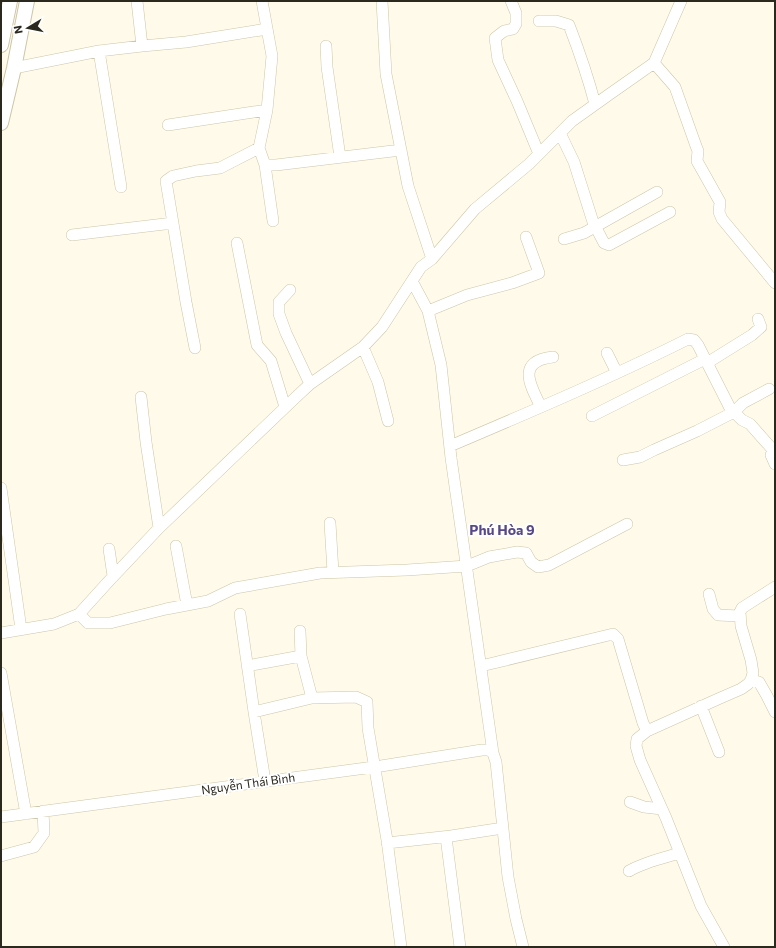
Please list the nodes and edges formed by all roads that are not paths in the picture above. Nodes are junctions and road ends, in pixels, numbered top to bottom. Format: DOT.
graph roads {
  1 [pos="10,1"];
  2 [pos="27,1"];
  3 [pos="138,1"];
  4 [pos="262,1"];
  5 [pos="382,1"];
  6 [pos="511,1"];
  7 [pos="681,1"];
  8 [pos="539,21"];
  9 [pos="267,28"];
  10 [pos="1,45"];
  11 [pos="142,46"];
  12 [pos="326,46"];
  13 [pos="98,51"];
  14 [pos="654,63"];
  15 [pos="14,68"];
  16 [pos="595,104"];
  17 [pos="267,110"];
  18 [pos="1,123"];
  19 [pos="168,125"];
  20 [pos="560,133"];
  21 [pos="259,148"];
  22 [pos="401,150"];
  23 [pos="539,154"];
  24 [pos="340,157"];
  25 [pos="265,165"];
  26 [pos="120,187"];
  27 [pos="657,192"];
  28 [pos="670,212"];
  29 [pos="273,221"];
  30 [pos="173,223"];
  31 [pos="595,226"];
  32 [pos="72,235"];
  33 [pos="526,237"];
  34 [pos="564,239"];
  35 [pos="237,243"];
  36 [pos="432,259"];
  37 [pos="412,282"];
  38 [pos="775,283"];
  39 [pos="290,290"];
  40 [pos="428,310"];
  41 [pos="758,319"];
  42 [pos="363,347"];
  43 [pos="195,348"];
  44 [pos="607,353"];
  45 [pos="553,357"];
  46 [pos="706,361"];
  47 [pos="617,373"];
  48 [pos="310,384"];
  49 [pos="769,389"];
  50 [pos="141,398"];
  51 [pos="285,407"];
  52 [pos="541,407"];
  53 [pos="734,412"];
  54 [pos="592,416"];
  55 [pos="388,421"];
  56 [pos="450,446"];
  57 [pos="774,450"];
  58 [pos="623,460"];
  59 [pos="775,464"];
  60 [pos="1,488"];
  61 [pos="330,523"];
  62 [pos="627,524"];
  63 [pos="159,528"];
  64 [pos="176,546"];
  65 [pos="109,549"];
  66 [pos="467,566"];
  67 [pos="333,572"];
  68 [pos="113,576"];
  69 [pos="775,586"];
  70 [pos="709,594"];
  71 [pos="187,605"];
  72 [pos="80,614"];
  73 [pos="240,614"];
  74 [pos="739,616"];
  75 [pos="21,630"];
  76 [pos="300,631"];
  77 [pos="1,633"];
  78 [pos="301,656"];
  79 [pos="247,666"];
  80 [pos="481,666"];
  81 [pos="1,673"];
  82 [pos="751,680"];
  83 [pos="312,698"];
  84 [pos="4,706"];
  85 [pos="701,706"];
  86 [pos="254,712"];
  87 [pos="775,712"];
  88 [pos="647,731"];
  89 [pos="12,739"];
  90 [pos="1,740"];
  91 [pos="719,752"];
  92 [pos="493,753"];
  93 [pos="375,766"];
  94 [pos="265,781"];
  95 [pos="630,802"];
  96 [pos="662,809"];
  97 [pos="42,811"];
  98 [pos="26,814"];
  99 [pos="1,817"];
  100 [pos="503,828"];
  101 [pos="446,837"];
  102 [pos="387,843"];
  103 [pos="680,852"];
  104 [pos="1,856"];
  105 [pos="629,871"];
  106 [pos="400,947"];
  107 [pos="460,947"];
  108 [pos="523,947"];
  109 [pos="724,947"];
  1 -- 10 [label="main road"];
  2 -- 15 [label="main road"];
  3 -- 11 [label="street"];
  4 -- 9 [label="street"];
  5 -- 22 [label="street"];
  6 -- 23 [label="street"];
  7 -- 14 [label="street"];
  8 -- 16 [label="street"];
  9 -- 11 [label="street"];
  9 -- 17 [label="street"];
  11 -- 13 [label="street"];
  12 -- 24 [label="street"];
  13 -- 15 [label="street"];
  13 -- 26 [label="street"];
  14 -- 16 [label="street"];
  14 -- 38 [label="street"];
  15 -- 18 [label="main road"];
  16 -- 20 [label="street"];
  17 -- 19 [label="street"];
  17 -- 21 [label="street"];
  20 -- 23 [label="street"];
  20 -- 31 [label="street"];
  21 -- 25 [label="street"];
  21 -- 30 [label="street"];
  22 -- 24 [label="street"];
  22 -- 36 [label="street"];
  23 -- 36 [label="street"];
  24 -- 25 [label="street"];
  25 -- 29 [label="street"];
  27 -- 31 [label="street"];
  28 -- 31 [label="street"];
  30 -- 32 [label="street"];
  30 -- 43 [label="street"];
  31 -- 34 [label="street"];
  33 -- 40 [label="street"];
  35 -- 51 [label="street"];
  36 -- 37 [label="street"];
  37 -- 40 [label="street"];
  37 -- 42 [label="street"];
  39 -- 48 [label="street"];
  40 -- 56 [label="street"];
  41 -- 46 [label="street"];
  42 -- 48 [label="street"];
  42 -- 55 [label="street"];
  44 -- 47 [label="street"];
  45 -- 52 [label="street"];
  46 -- 47 [label="street"];
  46 -- 53 [label="street"];
  46 -- 54 [label="street"];
  47 -- 52 [label="street"];
  48 -- 51 [label="street"];
  49 -- 53 [label="street"];
  50 -- 63 [label="street"];
  51 -- 63 [label="street"];
  52 -- 56 [label="street"];
  53 -- 57 [label="street"];
  53 -- 58 [label="street"];
  56 -- 66 [label="street"];
  57 -- 59 [label="street"];
  60 -- 75 [label="street"];
  61 -- 67 [label="street"];
  62 -- 66 [label="street"];
  63 -- 68 [label="street"];
  64 -- 71 [label="street"];
  65 -- 68 [label="street"];
  66 -- 67 [label="street"];
  66 -- 80 [label="street"];
  67 -- 71 [label="street"];
  68 -- 72 [label="street"];
  69 -- 74 [label="street"];
  70 -- 74 [label="street"];
  71 -- 72 [label="street"];
  72 -- 75 [label="street"];
  73 -- 79 [label="street"];
  74 -- 82 [label="street"];
  75 -- 77 [label="street"];
  76 -- 78 [label="street"];
  78 -- 79 [label="street"];
  78 -- 83 [label="street"];
  79 -- 86 [label="street"];
  80 -- 88 [label="street"];
  80 -- 92 [label="street"];
  81 -- 84 [label="street"];
  82 -- 85 [label="street"];
  82 -- 87 [label="street"];
  83 -- 86 [label="street"];
  83 -- 93 [label="street"];
  84 -- 89 [label="street"];
  85 -- 88 [label="street"];
  85 -- 91 [label="street"];
  86 -- 94 [label="street"];
  88 -- 96 [label="street"];
  89 -- 90 [label="street"];
  89 -- 98 [label="street"];
  92 -- 93 [label="street, Nguyễn Thái Bình"];
  92 -- 100 [label="street"];
  93 -- 94 [label="street, Nguyễn Thái Bình"];
  93 -- 102 [label="street"];
  94 -- 97 [label="street, Nguyễn Thái Bình"];
  95 -- 96 [label="street"];
  96 -- 103 [label="street"];
  97 -- 98 [label="street, Nguyễn Thái Bình"];
  97 -- 104 [label="street"];
  98 -- 99 [label="street, Nguyễn Thái Bình"];
  100 -- 101 [label="street"];
  100 -- 108 [label="street"];
  101 -- 102 [label="street"];
  101 -- 107 [label="street"];
  102 -- 106 [label="street"];
  103 -- 105 [label="street"];
  103 -- 109 [label="street"];
}
